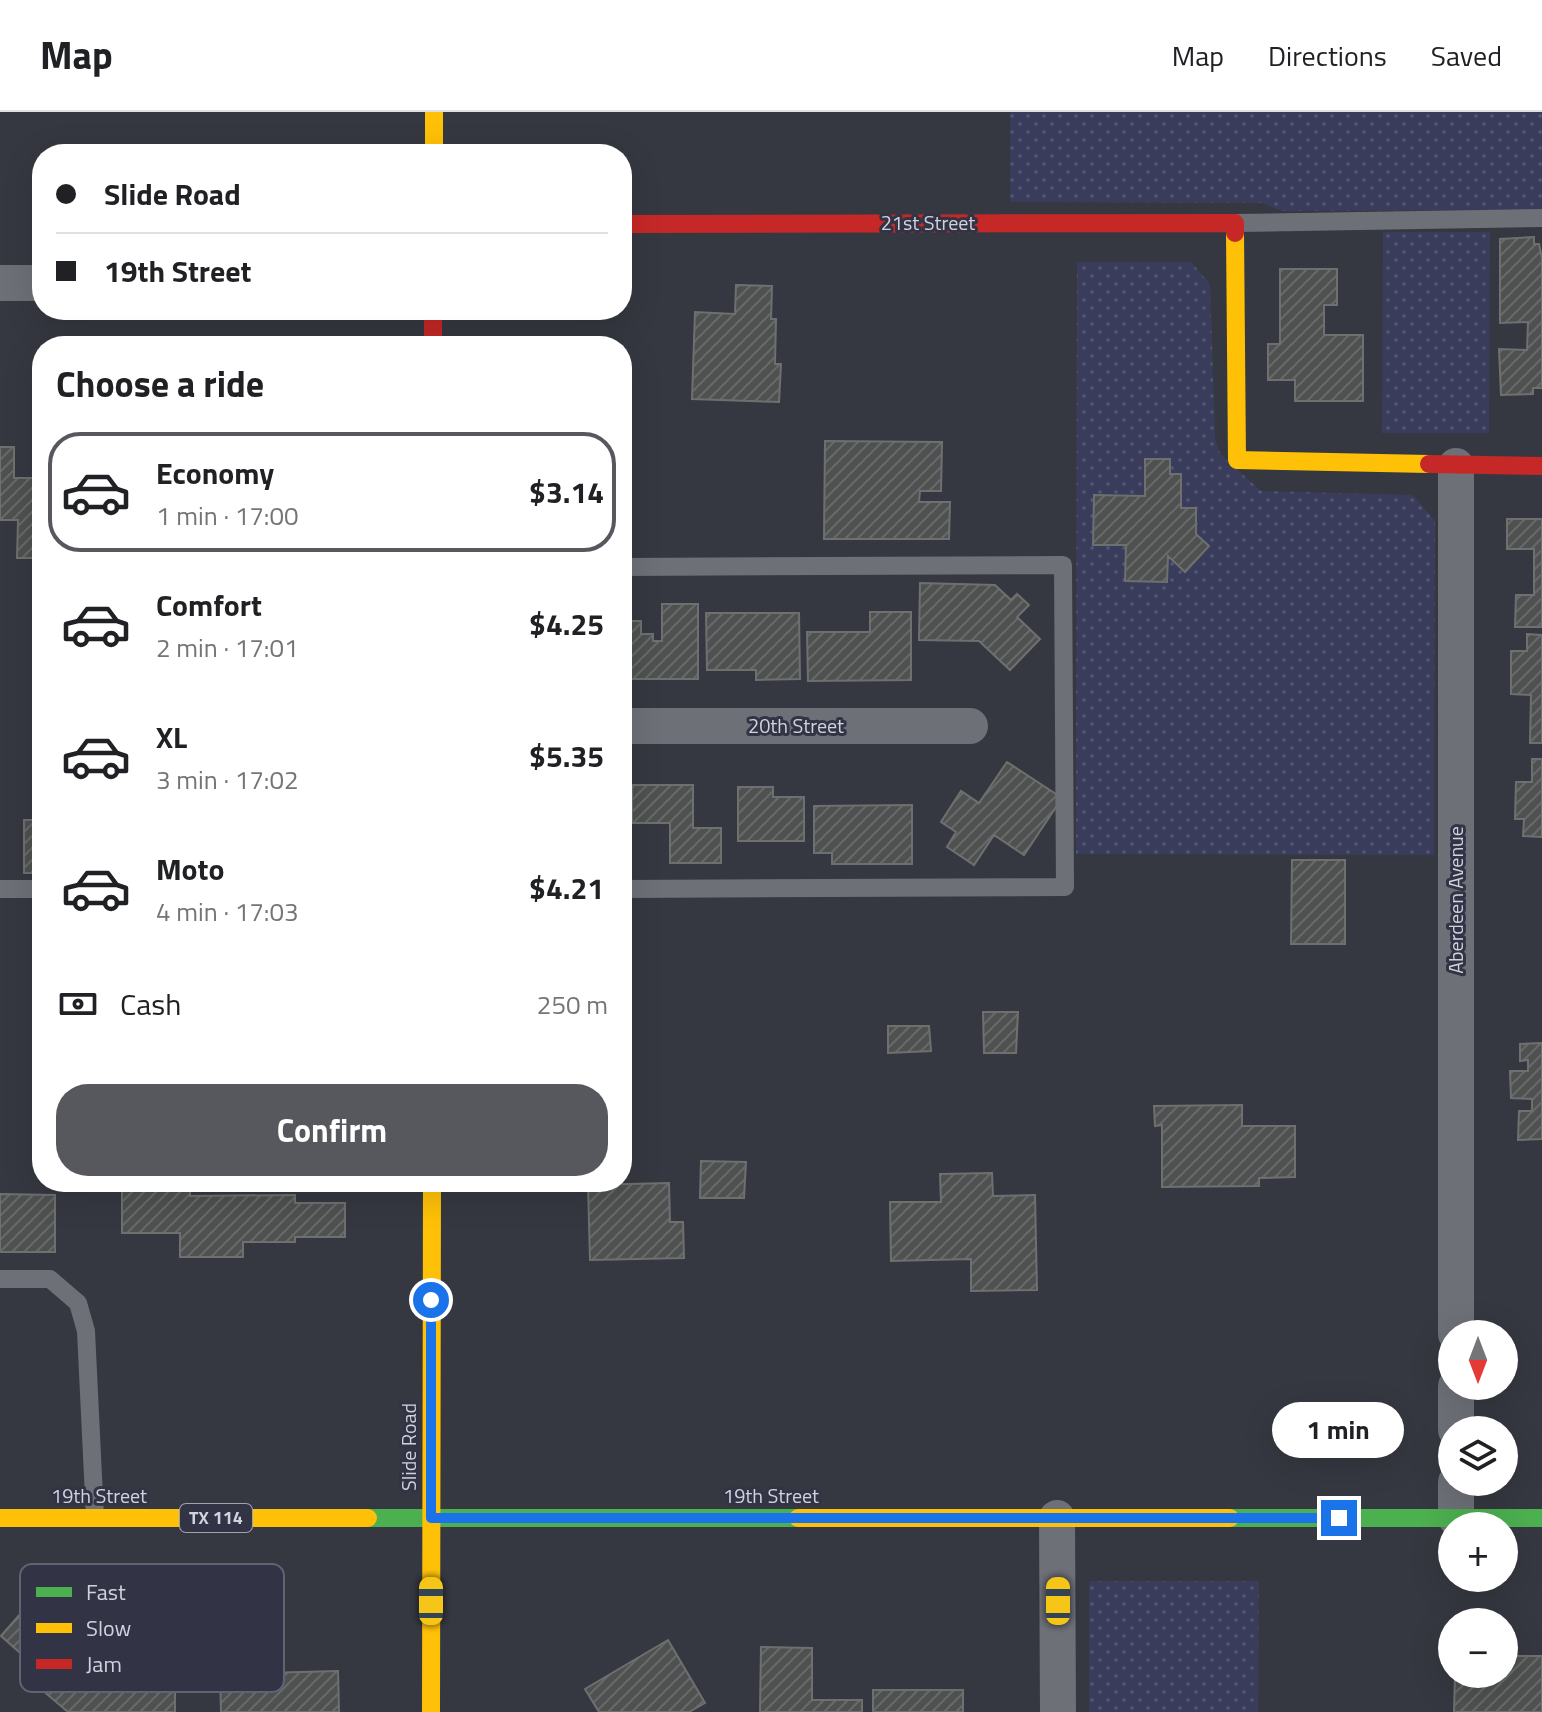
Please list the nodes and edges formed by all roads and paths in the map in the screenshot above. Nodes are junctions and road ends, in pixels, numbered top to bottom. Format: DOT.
graph roads {
  1 [pos="434,112"];
  2 [pos="434,144"];
  3 [pos="1542,218"];
  4 [pos="1235,223"];
  5 [pos="632,224"];
  6 [pos="0,283"];
  7 [pos="32,283"];
  8 [pos="1456,466"];
  9 [pos="1542,466"];
  10 [pos="632,567"];
  11 [pos="632,726"];
  12 [pos="970,726"];
  13 [pos="0,889"];
  14 [pos="32,889"];
  15 [pos="632,889"];
  16 [pos="432,1192"];
  17 [pos="0,1279"];
  18 [pos="1456,1320"];
  19 [pos="0,1518"];
  20 [pos="95,1518"];
  21 [pos="431,1518"];
  22 [pos="1057,1518"];
  23 [pos="1438,1518"];
  24 [pos="1518,1518"];
  25 [pos="1542,1518"];
  26 [pos="431,1712"];
  27 [pos="1058,1712"];
  1 -- 2 [label="main road"];
  3 -- 4 [label="lane"];
  4 -- 5 [label="main road, 21st Street"];
  4 -- 8 [label="main road"];
  6 -- 7 [label="street"];
  8 -- 9 [label="main road"];
  8 -- 18 [label="street, Aberdeen Avenue"];
  10 -- 15 [label="lane"];
  11 -- 12 [label="street, 20th Street"];
  13 -- 14 [label="lane"];
  16 -- 21 [label="main road, Slide Road"];
  17 -- 20 [label="lane"];
  19 -- 20 [label="main road, 19th Street / TX 114"];
  20 -- 21 [label="main road, 19th Street / TX 114"];
  21 -- 22 [label="main road, 19th Street / TX 114"];
  21 -- 26 [label="main road, Slide Road"];
  22 -- 23 [label="main road, 19th Street / TX 114"];
  22 -- 27 [label="street"];
  24 -- 25 [label="main road, 19th Street / TX 114"];
}
